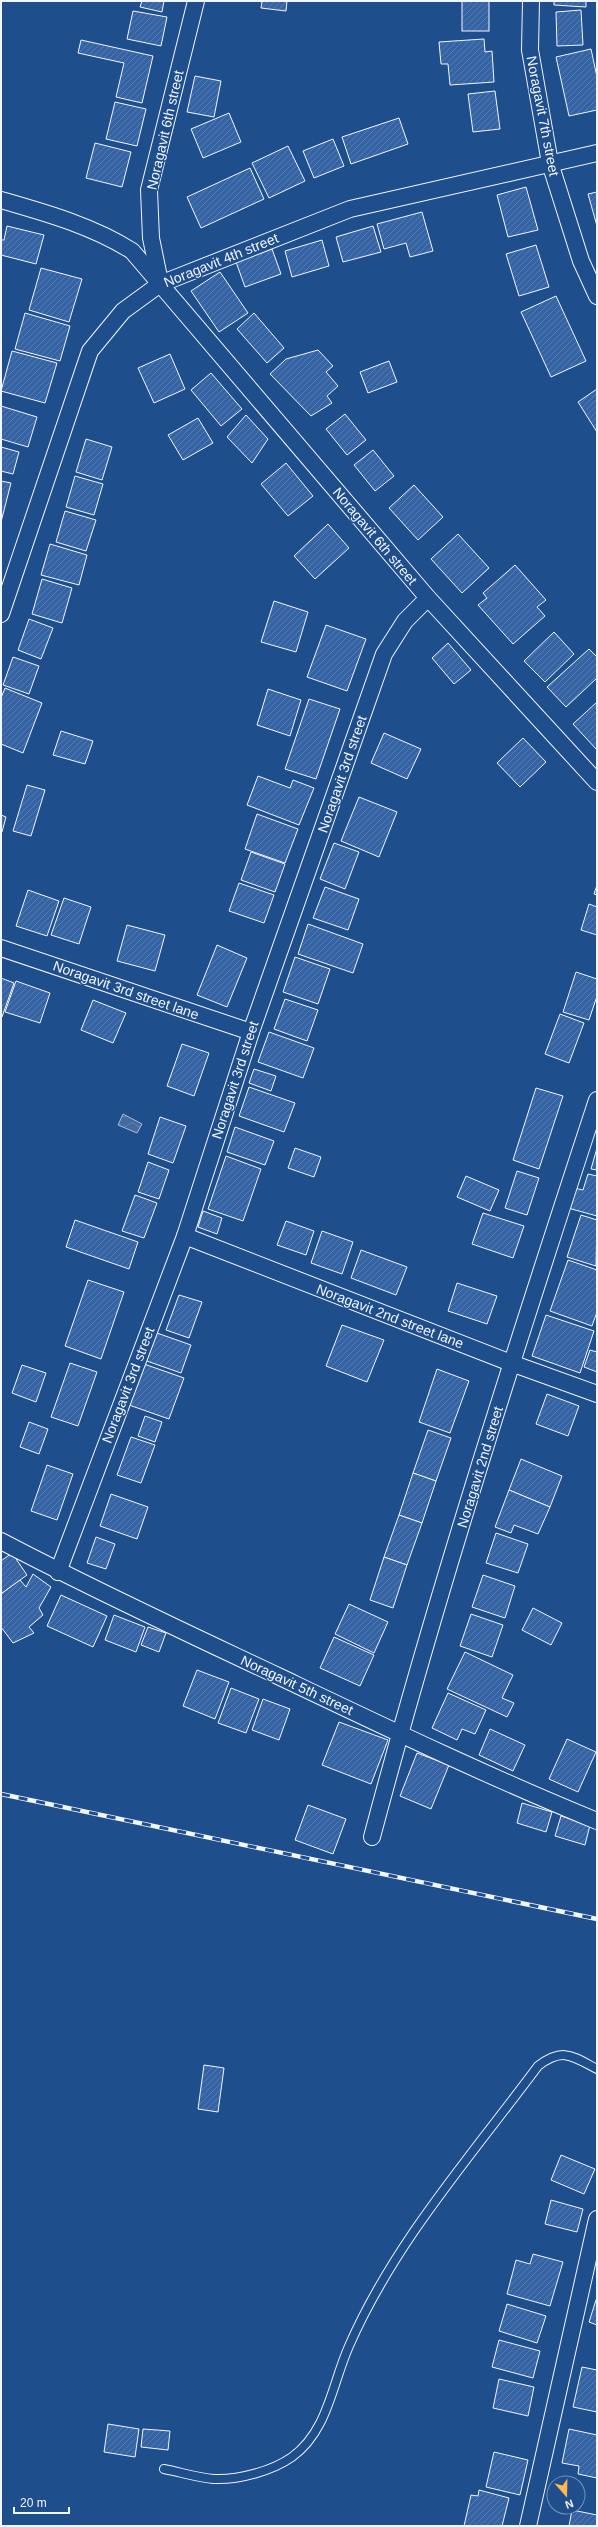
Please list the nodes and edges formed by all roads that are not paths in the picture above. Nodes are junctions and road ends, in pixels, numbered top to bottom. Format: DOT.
graph roads {
  1 [pos="196,1"];
  2 [pos="531,1"];
  3 [pos="597,153"];
  4 [pos="550,163"];
  5 [pos="1,200"];
  6 [pos="160,284"];
  7 [pos="597,296"];
  8 [pos="428,598"];
  9 [pos="1,614"];
  10 [pos="597,782"];
  11 [pos="1,948"];
  12 [pos="250,1032"];
  13 [pos="597,1100"];
  14 [pos="185,1236"];
  15 [pos="511,1363"];
  16 [pos="597,1394"];
  17 [pos="1,1541"];
  18 [pos="58,1572"];
  19 [pos="399,1734"];
  20 [pos="597,1821"];
  21 [pos="372,1837"];
  22 [pos="597,2069"];
  23 [pos="597,2219"];
  24 [pos="164,2469"];
  25 [pos="528,2526"];
  1 -- 6 [label="street, Noragavit 6th street"];
  2 -- 4 [label="street, Noragavit 7th street"];
  3 -- 4 [label="street, Noragavit 4th street"];
  4 -- 6 [label="street, Noragavit 4th street"];
  4 -- 7 [label="street, Noragavit 7th street"];
  5 -- 6 [label="street, Noragavit 6th street"];
  6 -- 8 [label="street, Noragavit 6th street"];
  6 -- 9 [label="street, Noragavit 4th street"];
  8 -- 10 [label="street, Noragavit 6th street"];
  8 -- 12 [label="street, Noragavit 3rd street"];
  11 -- 12 [label="street, Noragavit 3rd street lane"];
  12 -- 14 [label="street, Noragavit 3rd street"];
  13 -- 15 [label="street, Noragavit 2nd street"];
  14 -- 15 [label="street, Noragavit 2nd street lane"];
  14 -- 18 [label="street, Noragavit 3rd street"];
  15 -- 16 [label="street, Noragavit 2nd street lane"];
  15 -- 19 [label="street, Noragavit 2nd street"];
  17 -- 18 [label="street, Noragavit 5th street"];
  18 -- 19 [label="street, Noragavit 5th street"];
  19 -- 20 [label="street, Noragavit 5th street"];
  19 -- 21 [label="street, Noragavit 2nd street"];
  22 -- 24 [label="lane"];
  23 -- 25 [label="street"];
}
